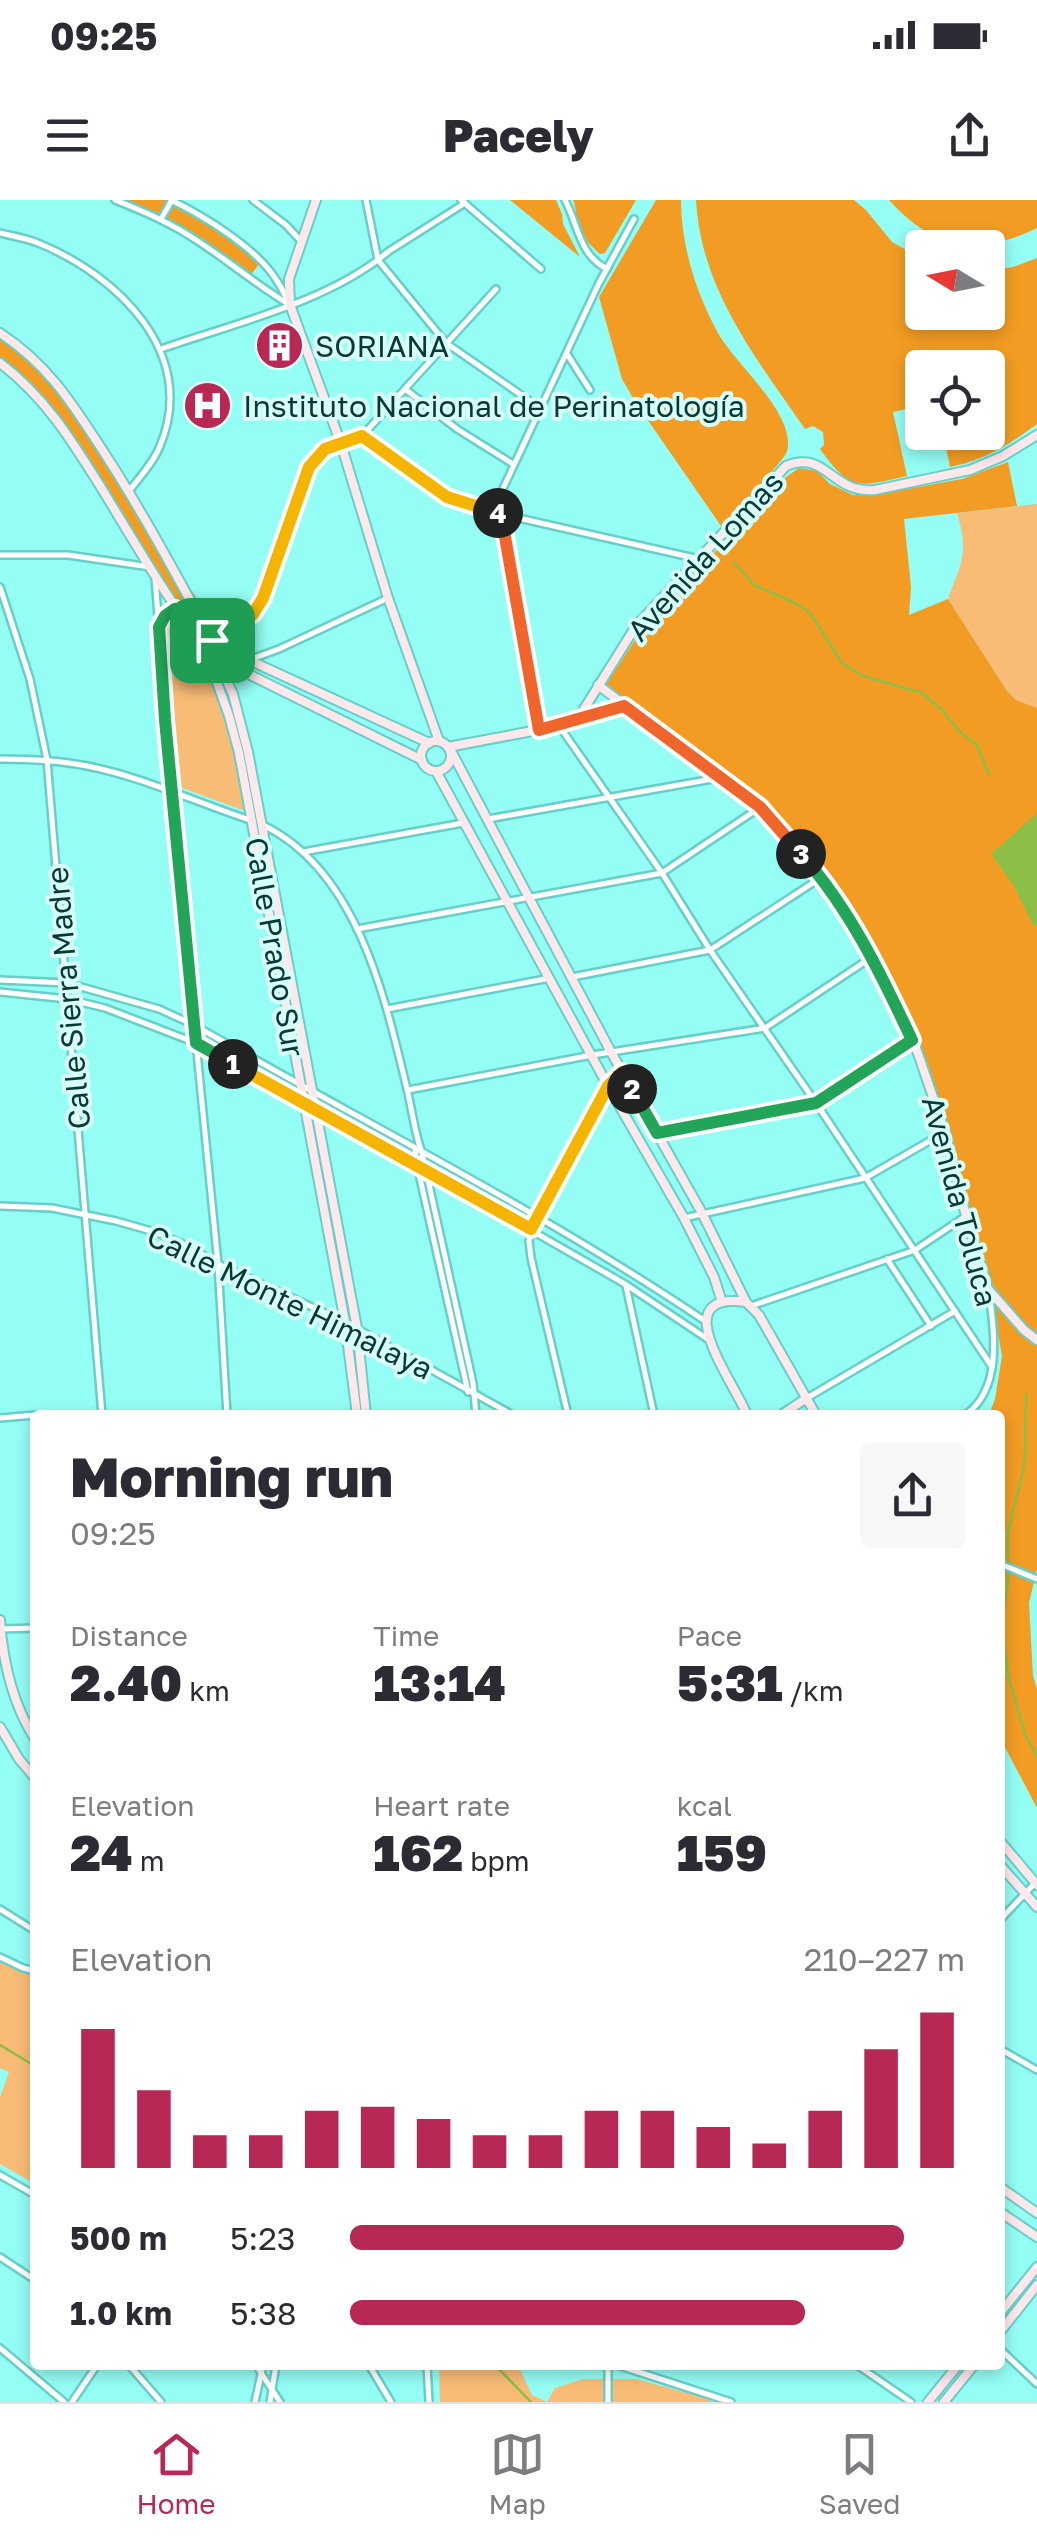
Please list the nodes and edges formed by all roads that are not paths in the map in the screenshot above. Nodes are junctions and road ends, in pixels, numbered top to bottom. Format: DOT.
graph roads {
  1 [pos="115,200"];
  2 [pos="171,200"];
  3 [pos="253,200"];
  4 [pos="316,200"];
  5 [pos="366,200"];
  6 [pos="565,200"];
  7 [pos="463,202"];
  8 [pos="161,219"];
  9 [pos="634,219"];
  10 [pos="0,232"];
  11 [pos="301,241"];
  12 [pos="378,260"];
  13 [pos="541,269"];
  14 [pos="608,270"];
  15 [pos="496,289"];
  16 [pos="290,305"];
  17 [pos="0,333"];
  18 [pos="446,343"];
  19 [pos="160,349"];
  20 [pos="567,353"];
  21 [pos="0,362"];
  22 [pos="405,390"];
  23 [pos="590,390"];
  24 [pos="540,408"];
  25 [pos="1037,435"];
  26 [pos="362,436"];
  27 [pos="340,444"];
  28 [pos="513,464"];
  29 [pos="128,490"];
  30 [pos="501,514"];
  31 [pos="0,554"];
  32 [pos="699,559"];
  33 [pos="152,571"];
  34 [pos="0,588"];
  35 [pos="388,598"];
  36 [pos="175,609"];
  37 [pos="159,627"];
  38 [pos="212,640"];
  39 [pos="204,647"];
  40 [pos="219,656"];
  41 [pos="248,660"];
  42 [pos="598,685"];
  43 [pos="624,706"];
  44 [pos="579,717"];
  45 [pos="560,726"];
  46 [pos="539,730"];
  47 [pos="434,742"];
  48 [pos="450,749"];
  49 [pos="0,759"];
  50 [pos="47,760"];
  51 [pos="422,760"];
  52 [pos="436,771"];
  53 [pos="720,777"];
  54 [pos="172,790"];
  55 [pos="609,796"];
  56 [pos="760,807"];
  57 [pos="485,819"];
  58 [pos="256,822"];
  59 [pos="466,822"];
  60 [pos="303,852"];
  61 [pos="662,873"];
  62 [pos="822,878"];
  63 [pos="527,896"];
  64 [pos="508,900"];
  65 [pos="357,929"];
  66 [pos="710,950"];
  67 [pos="872,957"];
  68 [pos="572,977"];
  69 [pos="550,978"];
  70 [pos="0,980"];
  71 [pos="67,983"];
  72 [pos="0,992"];
  73 [pos="68,1000"];
  74 [pos="387,1009"];
  75 [pos="194,1025"];
  76 [pos="765,1028"];
  77 [pos="912,1040"];
  78 [pos="196,1043"];
  79 [pos="612,1052"];
  80 [pos="592,1055"];
  81 [pos="622,1072"];
  82 [pos="300,1086"];
  83 [pos="608,1086"];
  84 [pos="408,1090"];
  85 [pos="312,1092"];
  86 [pos="816,1103"];
  87 [pos="303,1104"];
  88 [pos="315,1110"];
  89 [pos="945,1132"];
  90 [pos="657,1133"];
  91 [pos="418,1148"];
  92 [pos="417,1165"];
  93 [pos="426,1170"];
  94 [pos="865,1178"];
  95 [pos="0,1206"];
  96 [pos="702,1213"];
  97 [pos="86,1214"];
  98 [pos="536,1216"];
  99 [pos="966,1216"];
  100 [pos="684,1218"];
  101 [pos="531,1229"];
  102 [pos="915,1250"];
  103 [pos="888,1259"];
  104 [pos="218,1264"];
  105 [pos="625,1284"];
  106 [pos="988,1290"];
  107 [pos="722,1302"];
  108 [pos="748,1304"];
  109 [pos="954,1311"];
  110 [pos="706,1320"];
  111 [pos="345,1322"];
  112 [pos="931,1326"];
  113 [pos="356,1328"];
  114 [pos="1037,1340"];
  115 [pos="710,1341"];
  116 [pos="992,1367"];
  117 [pos="468,1391"];
  118 [pos="476,1395"];
  119 [pos="806,1398"];
  120 [pos="474,1405"];
  121 [pos="102,1410"];
  122 [pos="226,1410"];
  123 [pos="361,1410"];
  124 [pos="361,1410"];
  125 [pos="475,1410"];
  126 [pos="504,1410"];
  127 [pos="567,1410"];
  128 [pos="653,1410"];
  129 [pos="744,1410"];
  130 [pos="797,1410"];
  131 [pos="813,1410"];
  132 [pos="973,1410"];
  133 [pos="30,1415"];
  134 [pos="0,1418"];
  135 [pos="1005,1566"];
  136 [pos="1034,1577"];
  137 [pos="0,1620"];
  138 [pos="30,1628"];
  139 [pos="0,1629"];
  140 [pos="0,1727"];
  141 [pos="30,1731"];
  142 [pos="30,1772"];
  143 [pos="1005,1846"];
  144 [pos="1005,1871"];
  145 [pos="1036,1884"];
  146 [pos="1025,1894"];
  147 [pos="1037,1907"];
  148 [pos="0,1909"];
  149 [pos="1005,1915"];
  150 [pos="30,1928"];
  151 [pos="0,1957"];
  152 [pos="30,1970"];
  153 [pos="1005,2052"];
  154 [pos="1037,2070"];
  155 [pos="0,2175"];
  156 [pos="1005,2191"];
  157 [pos="30,2192"];
  158 [pos="1037,2213"];
  159 [pos="1005,2215"];
  160 [pos="1037,2237"];
  161 [pos="0,2257"];
  162 [pos="1037,2267"];
  163 [pos="30,2277"];
  164 [pos="1037,2285"];
  165 [pos="1005,2307"];
  166 [pos="1005,2326"];
  167 [pos="0,2348"];
  168 [pos="1005,2354"];
  169 [pos="94,2370"];
  170 [pos="133,2370"];
  171 [pos="260,2370"];
  172 [pos="261,2370"];
  173 [pos="275,2370"];
  174 [pos="372,2370"];
  175 [pos="427,2370"];
  176 [pos="608,2370"];
  177 [pos="632,2370"];
  178 [pos="864,2370"];
  179 [pos="954,2370"];
  180 [pos="970,2370"];
  181 [pos="1037,2384"];
  182 [pos="273,2389"];
  183 [pos="64,2402"];
  184 [pos="72,2402"];
  185 [pos="162,2402"];
  186 [pos="255,2402"];
  187 [pos="270,2402"];
  188 [pos="280,2402"];
  189 [pos="391,2402"];
  190 [pos="429,2402"];
  191 [pos="608,2402"];
  192 [pos="731,2402"];
  193 [pos="911,2402"];
  194 [pos="928,2402"];
  195 [pos="944,2402"];
  1 -- 8 [label="street"];
  2 -- 8 [label="street"];
  2 -- 16 [label="street"];
  3 -- 11 [label="street"];
  4 -- 11 [label="street"];
  5 -- 12 [label="street"];
  6 -- 14 [label="street"];
  7 -- 12 [label="street"];
  7 -- 13 [label="street"];
  8 -- 16 [label="street"];
  9 -- 14 [label="street"];
  10 -- 19 [label="street"];
  11 -- 16 [label="street"];
  12 -- 16 [label="street"];
  12 -- 18 [label="street"];
  14 -- 20 [label="street"];
  15 -- 18 [label="street"];
  16 -- 19 [label="street"];
  16 -- 27 [label="street"];
  17 -- 29 [label="street"];
  18 -- 22 [label="street"];
  18 -- 24 [label="street"];
  19 -- 29 [label="street"];
  20 -- 23 [label="street"];
  20 -- 24 [label="street"];
  21 -- 33 [label="street"];
  22 -- 26 [label="street"];
  22 -- 28 [label="street"];
  24 -- 28 [label="street"];
  25 -- 32 [label="street, Avenida Lomas"];
  26 -- 27 [label="street"];
  26 -- 30 [label="street"];
  27 -- 35 [label="street"];
  27 -- 40 [label="street"];
  28 -- 30 [label="street"];
  29 -- 38 [label="street"];
  30 -- 32 [label="street"];
  30 -- 46 [label="street"];
  31 -- 33 [label="street"];
  32 -- 42 [label="street, Avenida Lomas"];
  33 -- 36 [label="street"];
  33 -- 37 [label="street"];
  34 -- 50 [label="street, Calle Sierra Madre"];
  35 -- 41 [label="street"];
  35 -- 47 [label="street"];
  36 -- 37 [label="street"];
  36 -- 39 [label="street"];
  37 -- 54 [label="street"];
  38 -- 39 [label="street"];
  38 -- 40 [label="street"];
  39 -- 40 [label="street, Calle Prado Sur"];
  40 -- 41 [label="street"];
  40 -- 51 [label="street"];
  40 -- 58 [label="street, Calle Prado Sur"];
  41 -- 47 [label="street"];
  42 -- 43 [label="street, Avenida Toluca"];
  42 -- 44 [label="street, Avenida Lomas"];
  43 -- 44 [label="street"];
  43 -- 53 [label="street, Avenida Toluca"];
  44 -- 45 [label="street"];
  45 -- 46 [label="street"];
  45 -- 55 [label="street"];
  46 -- 48 [label="street"];
  47 -- 48 [label="street"];
  47 -- 51 [label="street"];
  48 -- 52 [label="street"];
  48 -- 57 [label="street"];
  49 -- 50 [label="street"];
  50 -- 54 [label="street"];
  50 -- 71 [label="street, Calle Sierra Madre"];
  51 -- 52 [label="street"];
  52 -- 59 [label="street"];
  53 -- 55 [label="street"];
  53 -- 56 [label="street, Avenida Toluca"];
  54 -- 58 [label="street"];
  54 -- 75 [label="street"];
  55 -- 57 [label="street"];
  55 -- 61 [label="street"];
  56 -- 61 [label="street"];
  56 -- 62 [label="street, Avenida Toluca"];
  57 -- 63 [label="street"];
  58 -- 60 [label="street"];
  58 -- 82 [label="street, Calle Prado Sur"];
  58 -- 85 [label="street, Calle Prado Sur"];
  59 -- 60 [label="street"];
  59 -- 64 [label="street"];
  60 -- 65 [label="street"];
  61 -- 63 [label="street"];
  61 -- 66 [label="street"];
  62 -- 66 [label="street"];
  62 -- 67 [label="street, Avenida Toluca"];
  63 -- 64 [label="street"];
  63 -- 68 [label="street"];
  64 -- 65 [label="street"];
  64 -- 69 [label="street"];
  65 -- 74 [label="street"];
  66 -- 68 [label="street"];
  66 -- 76 [label="street"];
  67 -- 76 [label="street"];
  67 -- 77 [label="street, Avenida Toluca"];
  68 -- 79 [label="street"];
  69 -- 74 [label="street"];
  69 -- 80 [label="street"];
  70 -- 71 [label="street"];
  71 -- 73 [label="street, Calle Sierra Madre"];
  71 -- 75 [label="street"];
  72 -- 73 [label="street"];
  73 -- 78 [label="street"];
  73 -- 97 [label="street, Calle Sierra Madre"];
  74 -- 84 [label="street"];
  75 -- 78 [label="street"];
  75 -- 82 [label="street"];
  76 -- 79 [label="street"];
  76 -- 86 [label="street"];
  77 -- 86 [label="street"];
  77 -- 89 [label="street, Avenida Toluca"];
  78 -- 87 [label="street"];
  78 -- 104 [label="street"];
  79 -- 80 [label="street"];
  79 -- 81 [label="street"];
  80 -- 83 [label="street"];
  80 -- 84 [label="street"];
  81 -- 83 [label="street"];
  81 -- 90 [label="street"];
  82 -- 85 [label="street"];
  82 -- 87 [label="street, Calle Prado Sur"];
  83 -- 98 [label="street"];
  83 -- 100 [label="street"];
  84 -- 91 [label="street"];
  85 -- 88 [label="street, Calle Prado Sur"];
  85 -- 91 [label="street"];
  86 -- 90 [label="street"];
  86 -- 94 [label="street"];
  87 -- 88 [label="street"];
  87 -- 111 [label="street, Calle Prado Sur"];
  88 -- 92 [label="street"];
  88 -- 113 [label="street, Calle Prado Sur"];
  89 -- 94 [label="street"];
  89 -- 99 [label="street, Avenida Toluca"];
  90 -- 96 [label="street"];
  91 -- 92 [label="street"];
  91 -- 93 [label="street"];
  91 -- 98 [label="street"];
  92 -- 93 [label="street"];
  92 -- 117 [label="street"];
  93 -- 101 [label="street"];
  93 -- 118 [label="street"];
  94 -- 96 [label="street"];
  94 -- 102 [label="street"];
  95 -- 97 [label="street, Calle Monte Himalaya"];
  96 -- 100 [label="street"];
  96 -- 108 [label="street"];
  97 -- 104 [label="street, Calle Monte Himalaya"];
  97 -- 121 [label="street, Calle Sierra Madre"];
  98 -- 101 [label="street"];
  98 -- 110 [label="street"];
  99 -- 102 [label="street"];
  99 -- 106 [label="street, Avenida Toluca"];
  100 -- 107 [label="street"];
  101 -- 105 [label="street"];
  101 -- 127 [label="street"];
  102 -- 103 [label="street"];
  102 -- 109 [label="street"];
  103 -- 108 [label="street"];
  103 -- 112 [label="street"];
  104 -- 111 [label="street, Calle Monte Himalaya"];
  104 -- 122 [label="street"];
  105 -- 115 [label="street"];
  105 -- 128 [label="street"];
  106 -- 114 [label="street"];
  106 -- 116 [label="street, Avenida Toluca"];
  107 -- 108 [label="street"];
  107 -- 110 [label="street"];
  108 -- 119 [label="street"];
  109 -- 112 [label="street"];
  109 -- 116 [label="street"];
  110 -- 115 [label="street"];
  111 -- 113 [label="street, Calle Monte Himalaya"];
  111 -- 123 [label="street, Calle Prado Sur"];
  112 -- 119 [label="street"];
  113 -- 117 [label="street, Calle Monte Himalaya"];
  113 -- 124 [label="street, Calle Prado Sur"];
  115 -- 129 [label="street"];
  116 -- 132 [label="street"];
  117 -- 118 [label="street, Calle Monte Himalaya"];
  117 -- 120 [label="street"];
  118 -- 120 [label="street"];
  118 -- 126 [label="street, Calle Monte Himalaya"];
  119 -- 130 [label="street"];
  119 -- 131 [label="street"];
  120 -- 125 [label="street"];
  133 -- 134 [label="street"];
  135 -- 136 [label="street"];
  137 -- 139 [label="street"];
  138 -- 139 [label="street"];
  139 -- 141 [label="street"];
  140 -- 142 [label="street"];
  143 -- 145 [label="street"];
  144 -- 146 [label="street"];
  145 -- 146 [label="street"];
  146 -- 147 [label="street"];
  146 -- 149 [label="street"];
  148 -- 150 [label="street"];
  151 -- 152 [label="street"];
  153 -- 154 [label="street"];
  155 -- 157 [label="street"];
  156 -- 158 [label="street"];
  159 -- 160 [label="street"];
  161 -- 163 [label="street"];
  162 -- 165 [label="street"];
  164 -- 166 [label="street"];
  167 -- 183 [label="street"];
  168 -- 181 [label="street"];
  169 -- 184 [label="street"];
  170 -- 185 [label="street"];
  171 -- 186 [label="street"];
  172 -- 182 [label="street"];
  173 -- 182 [label="street"];
  174 -- 189 [label="street"];
  175 -- 190 [label="street"];
  176 -- 191 [label="street"];
  177 -- 192 [label="street"];
  178 -- 193 [label="street"];
  179 -- 194 [label="street"];
  180 -- 195 [label="street"];
  182 -- 187 [label="street"];
  182 -- 188 [label="street"];
}
